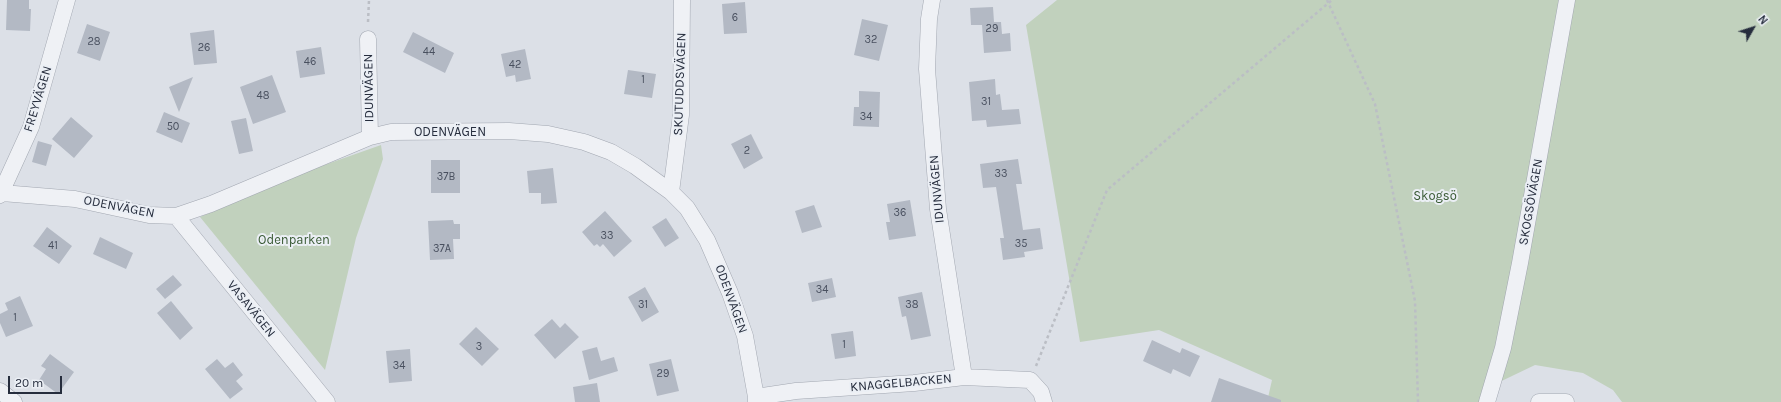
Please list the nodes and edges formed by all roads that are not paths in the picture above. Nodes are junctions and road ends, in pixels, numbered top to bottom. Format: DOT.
graph roads {
  1 [pos="66,0"];
  2 [pos="682,0"];
  3 [pos="932,0"];
  4 [pos="1567,0"];
  5 [pos="368,39"];
  6 [pos="370,137"];
  7 [pos="671,192"];
  8 [pos="1,194"];
  9 [pos="176,216"];
  10 [pos="964,377"];
  11 [pos="0,391"];
  12 [pos="1043,397"];
  13 [pos="756,399"];
  14 [pos="14,402"];
  15 [pos="327,402"];
  16 [pos="1487,402"];
  17 [pos="1540,402"];
  18 [pos="1566,402"];
  1 -- 8 [label="street, FREYVÄGEN"];
  2 -- 7 [label="street, SKUTUDDSVÄGEN"];
  3 -- 10 [label="street, IDUNVÄGEN"];
  4 -- 16 [label="street, SKOGSÖVÄGEN"];
  5 -- 6 [label="street, IDUNVÄGEN"];
  6 -- 7 [label="street, ODENVÄGEN"];
  6 -- 9 [label="street, ODENVÄGEN"];
  7 -- 13 [label="street, ODENVÄGEN"];
  8 -- 9 [label="street, ODENVÄGEN"];
  9 -- 15 [label="street, VASAVÄGEN"];
  10 -- 12 [label="street, KNAGGELBACKEN"];
  10 -- 13 [label="street, KNAGGELBACKEN"];
  11 -- 14 [label="street"];
  17 -- 18 [label="street"];
}
